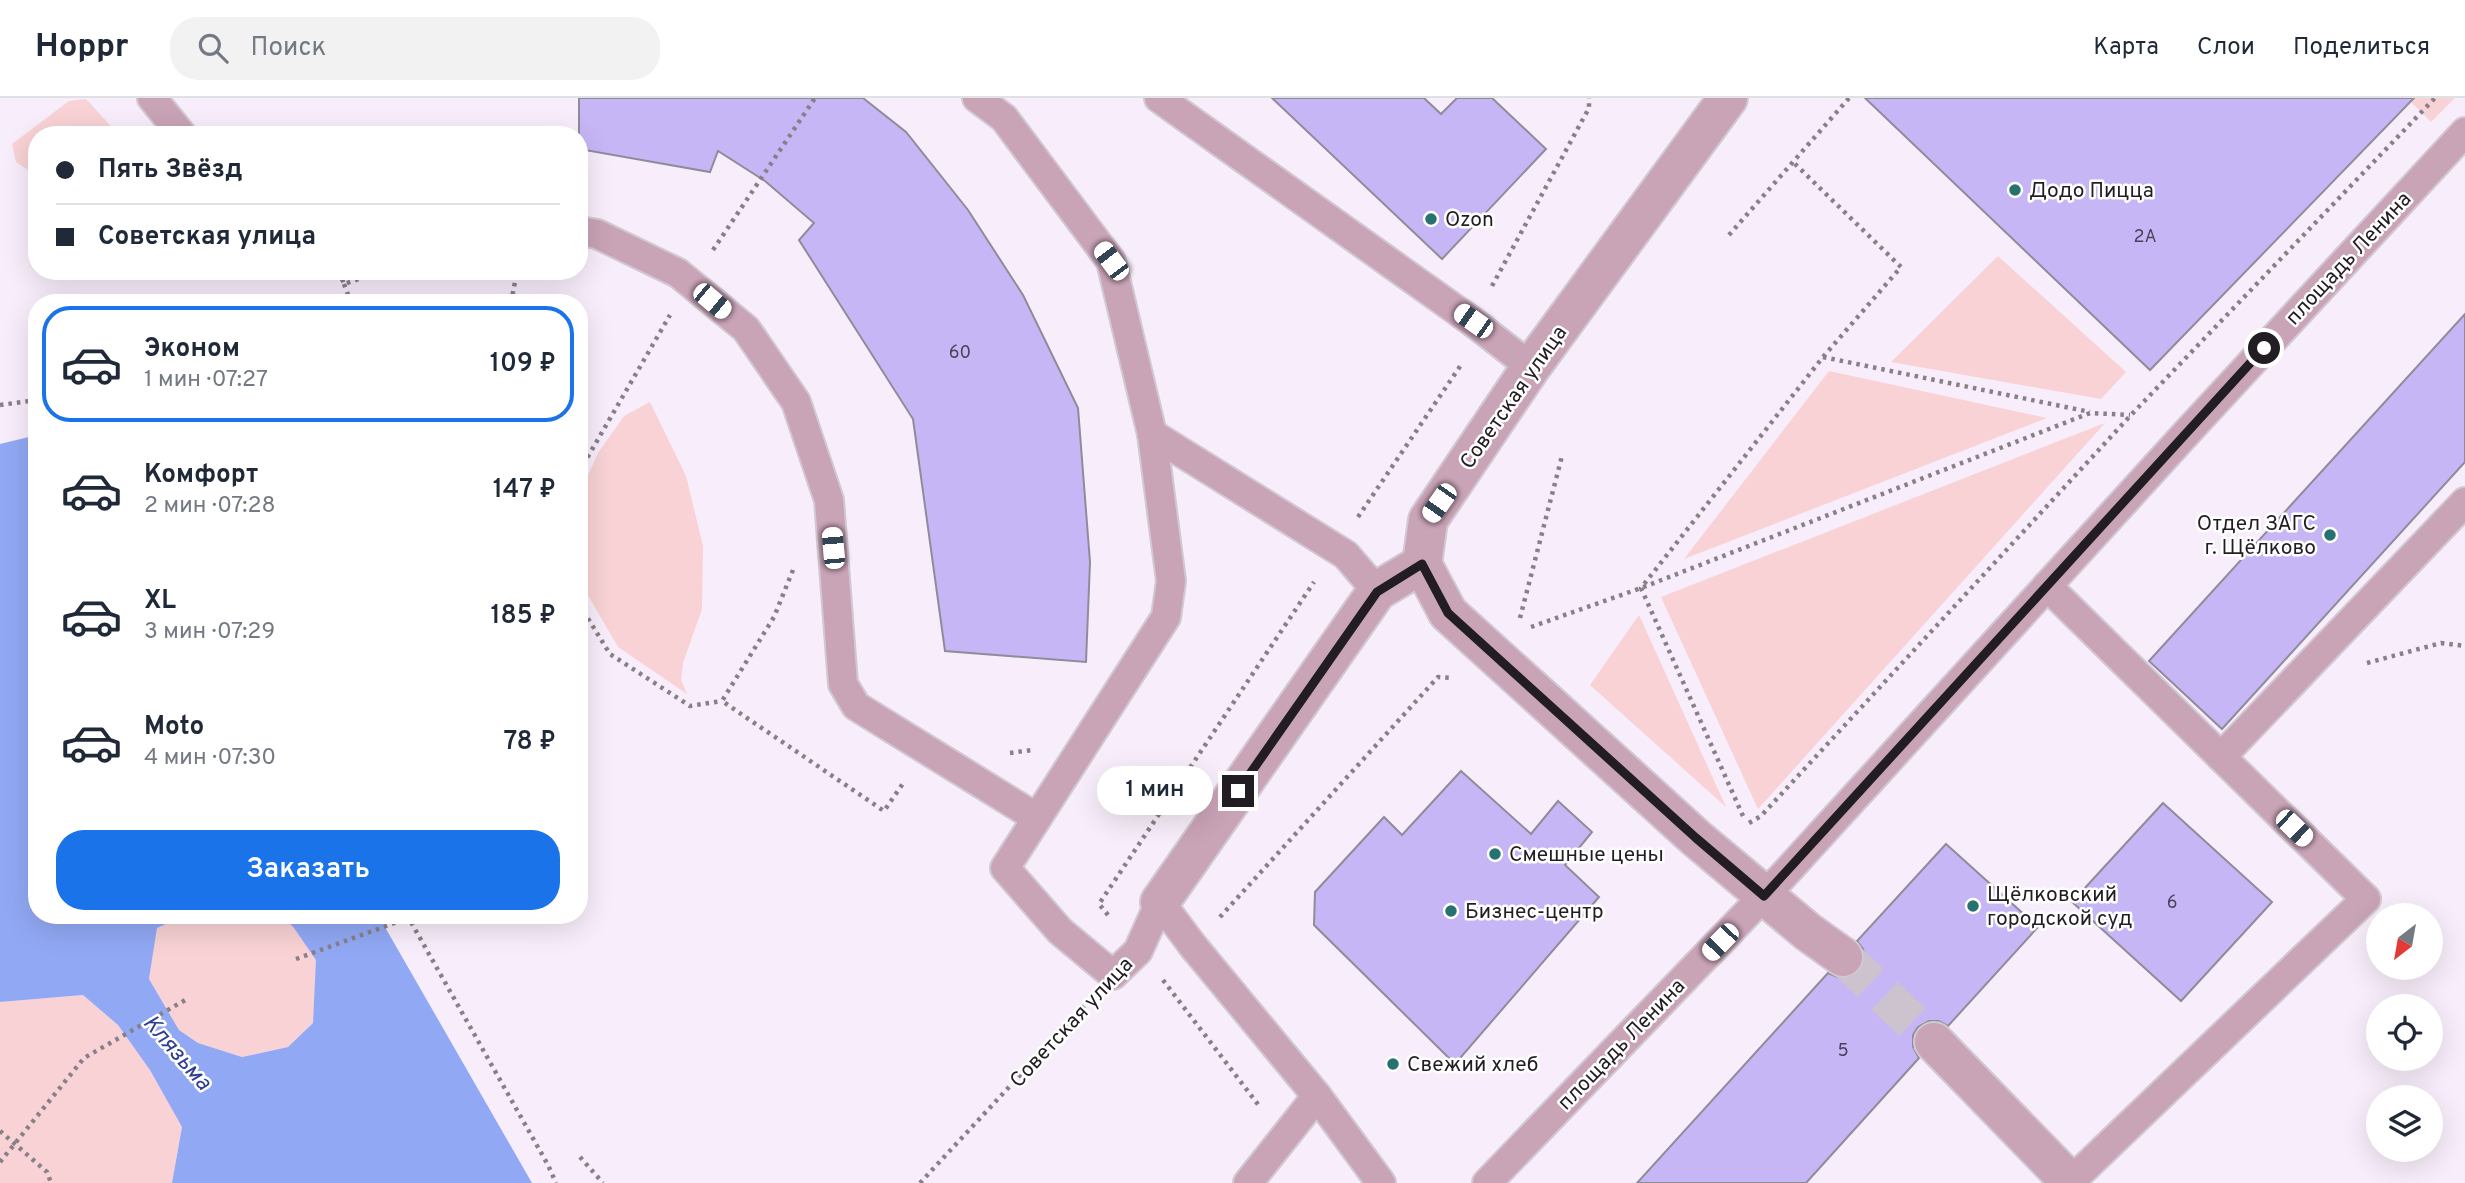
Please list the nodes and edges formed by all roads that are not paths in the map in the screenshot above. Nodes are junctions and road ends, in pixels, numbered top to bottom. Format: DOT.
graph roads {
  1 [pos="152,98"];
  2 [pos="977,98"];
  3 [pos="1159,98"];
  4 [pos="1728,98"];
  5 [pos="174,126"];
  6 [pos="2465,132"];
  7 [pos="588,232"];
  8 [pos="1531,367"];
  9 [pos="1152,434"];
  10 [pos="2465,502"];
  11 [pos="1422,564"];
  12 [pos="2047,586"];
  13 [pos="1377,592"];
  14 [pos="2221,757"];
  15 [pos="1037,818"];
  16 [pos="1775,884"];
  17 [pos="1160,902"];
  18 [pos="1843,957"];
  19 [pos="1934,1042"];
  20 [pos="1317,1097"];
  21 [pos="1248,1183"];
  22 [pos="1381,1183"];
  23 [pos="1487,1183"];
  24 [pos="2071,1183"];
  1 -- 5 [label="lane"];
  2 -- 9 [label="lane"];
  3 -- 8 [label="lane"];
  4 -- 8 [label="street, Советская улица"];
  6 -- 12 [label="lane, площадь Ленина"];
  7 -- 15 [label="lane"];
  8 -- 11 [label="street, Советская улица"];
  9 -- 13 [label="lane"];
  9 -- 15 [label="lane"];
  10 -- 14 [label="lane"];
  11 -- 13 [label="street, Советская улица"];
  11 -- 16 [label="street"];
  12 -- 14 [label="lane"];
  12 -- 16 [label="lane, площадь Ленина"];
  13 -- 17 [label="street, Советская улица"];
  14 -- 24 [label="lane"];
  15 -- 17 [label="lane, Советская улица"];
  16 -- 18 [label="street"];
  16 -- 23 [label="lane, площадь Ленина"];
  17 -- 20 [label="lane"];
  19 -- 24 [label="street"];
  20 -- 21 [label="lane"];
  20 -- 22 [label="lane"];
}
